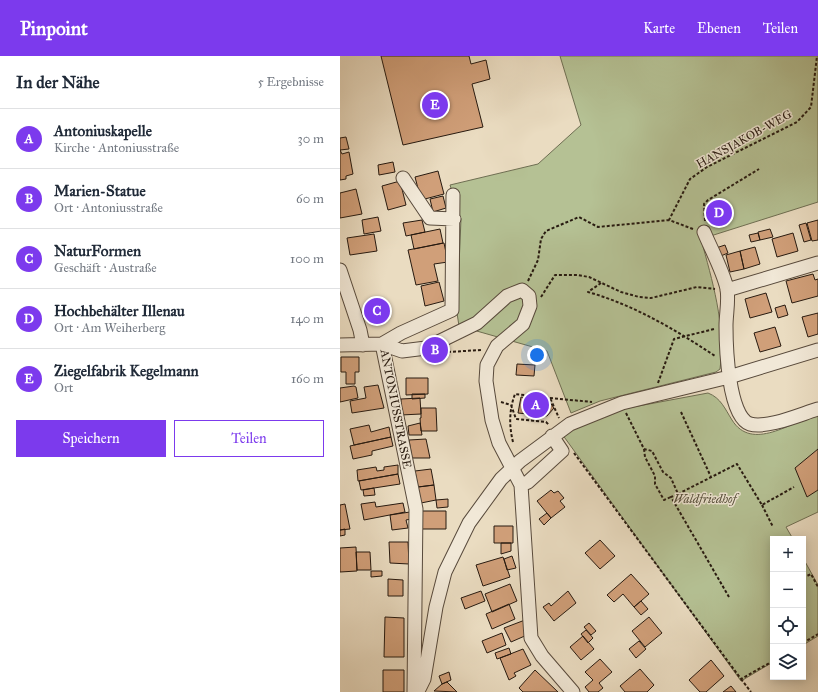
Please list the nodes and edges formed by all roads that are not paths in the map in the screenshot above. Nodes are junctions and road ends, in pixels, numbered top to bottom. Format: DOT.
graph roads {
  1 [pos="403,178"];
  2 [pos="453,195"];
  3 [pos="454,219"];
  4 [pos="704,232"];
  5 [pos="818,263"];
  6 [pos="340,270"];
  7 [pos="727,290"];
  8 [pos="382,344"];
  9 [pos="340,345"];
  10 [pos="363,345"];
  11 [pos="818,350"];
  12 [pos="729,371"];
  13 [pos="818,409"];
  14 [pos="557,430"];
  15 [pos="513,468"];
  16 [pos="521,485"];
  17 [pos="414,691"];
  18 [pos="573,692"];
  1 -- 3 [label="street"];
  2 -- 3 [label="street"];
  3 -- 8 [label="street"];
  4 -- 7 [label="street"];
  5 -- 7 [label="street"];
  6 -- 10 [label="street"];
  7 -- 12 [label="street"];
  8 -- 10 [label="street"];
  8 -- 15 [label="street, ANTONIUSSTRASSE"];
  8 -- 17 [label="street, ANTONIUSSTRASSE"];
  9 -- 10 [label="street"];
  11 -- 12 [label="street, ANTONIUSSTRASSE"];
  12 -- 13 [label="street"];
  12 -- 14 [label="street, ANTONIUSSTRASSE"];
  14 -- 15 [label="street, ANTONIUSSTRASSE"];
  14 -- 16 [label="street"];
  15 -- 16 [label="street"];
  15 -- 17 [label="street, ANTONIUSSTRASSE"];
  16 -- 18 [label="street"];
}
